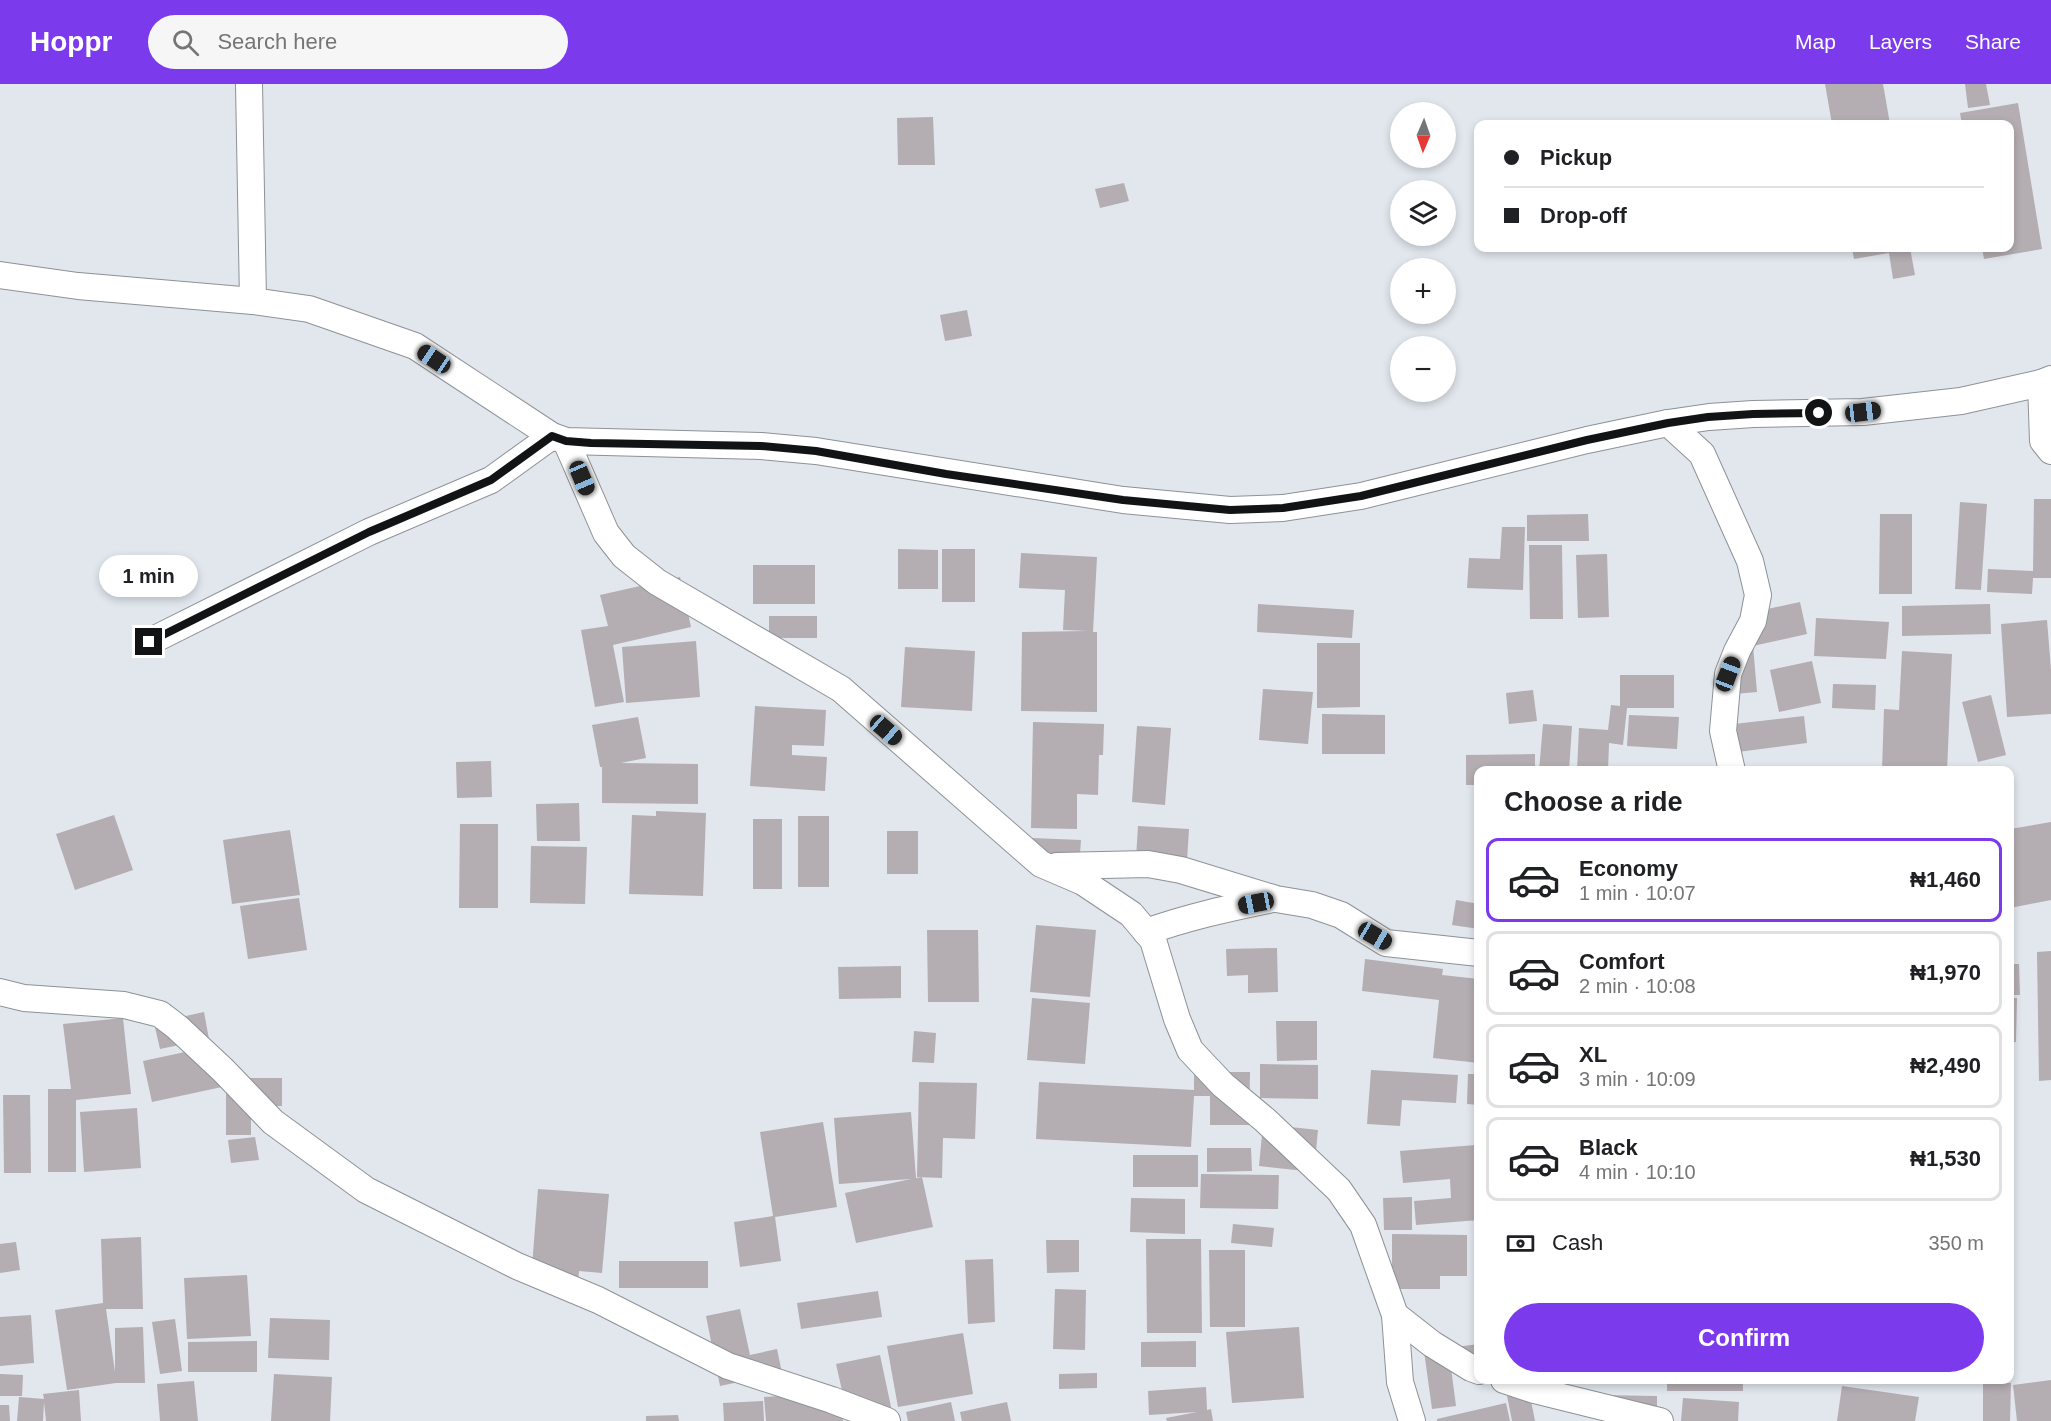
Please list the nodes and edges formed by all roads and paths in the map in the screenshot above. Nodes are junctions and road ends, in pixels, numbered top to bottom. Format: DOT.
graph roads {
  1 [pos="249,84"];
  2 [pos="0,275"];
  3 [pos="253,301"];
  4 [pos="2046,381"];
  5 [pos="1708,417"];
  6 [pos="1668,423"];
  7 [pos="559,438"];
  8 [pos="2051,451"];
  9 [pos="1702,454"];
  10 [pos="149,642"];
  11 [pos="1731,766"];
  12 [pos="1048,866"];
  13 [pos="1276,899"];
  14 [pos="1146,932"];
  15 [pos="1474,953"];
  16 [pos="0,992"];
  17 [pos="1395,1315"];
  18 [pos="1474,1369"];
  19 [pos="1516,1384"];
  20 [pos="887,1421"];
  21 [pos="1412,1421"];
  22 [pos="1660,1421"];
  1 -- 3 [label="street"];
  2 -- 3 [label="street"];
  3 -- 7 [label="street"];
  4 -- 5 [label="street"];
  4 -- 8 [label="street"];
  5 -- 6 [label="street"];
  5 -- 9 [label="street"];
  6 -- 7 [label="street"];
  6 -- 9 [label="street"];
  7 -- 10 [label="street"];
  7 -- 12 [label="street"];
  9 -- 11 [label="street"];
  12 -- 13 [label="street"];
  12 -- 14 [label="street"];
  13 -- 14 [label="street"];
  13 -- 15 [label="street"];
  14 -- 17 [label="street"];
  16 -- 20 [label="street"];
  17 -- 18 [label="street"];
  17 -- 21 [label="street"];
  19 -- 22 [label="street"];
}
